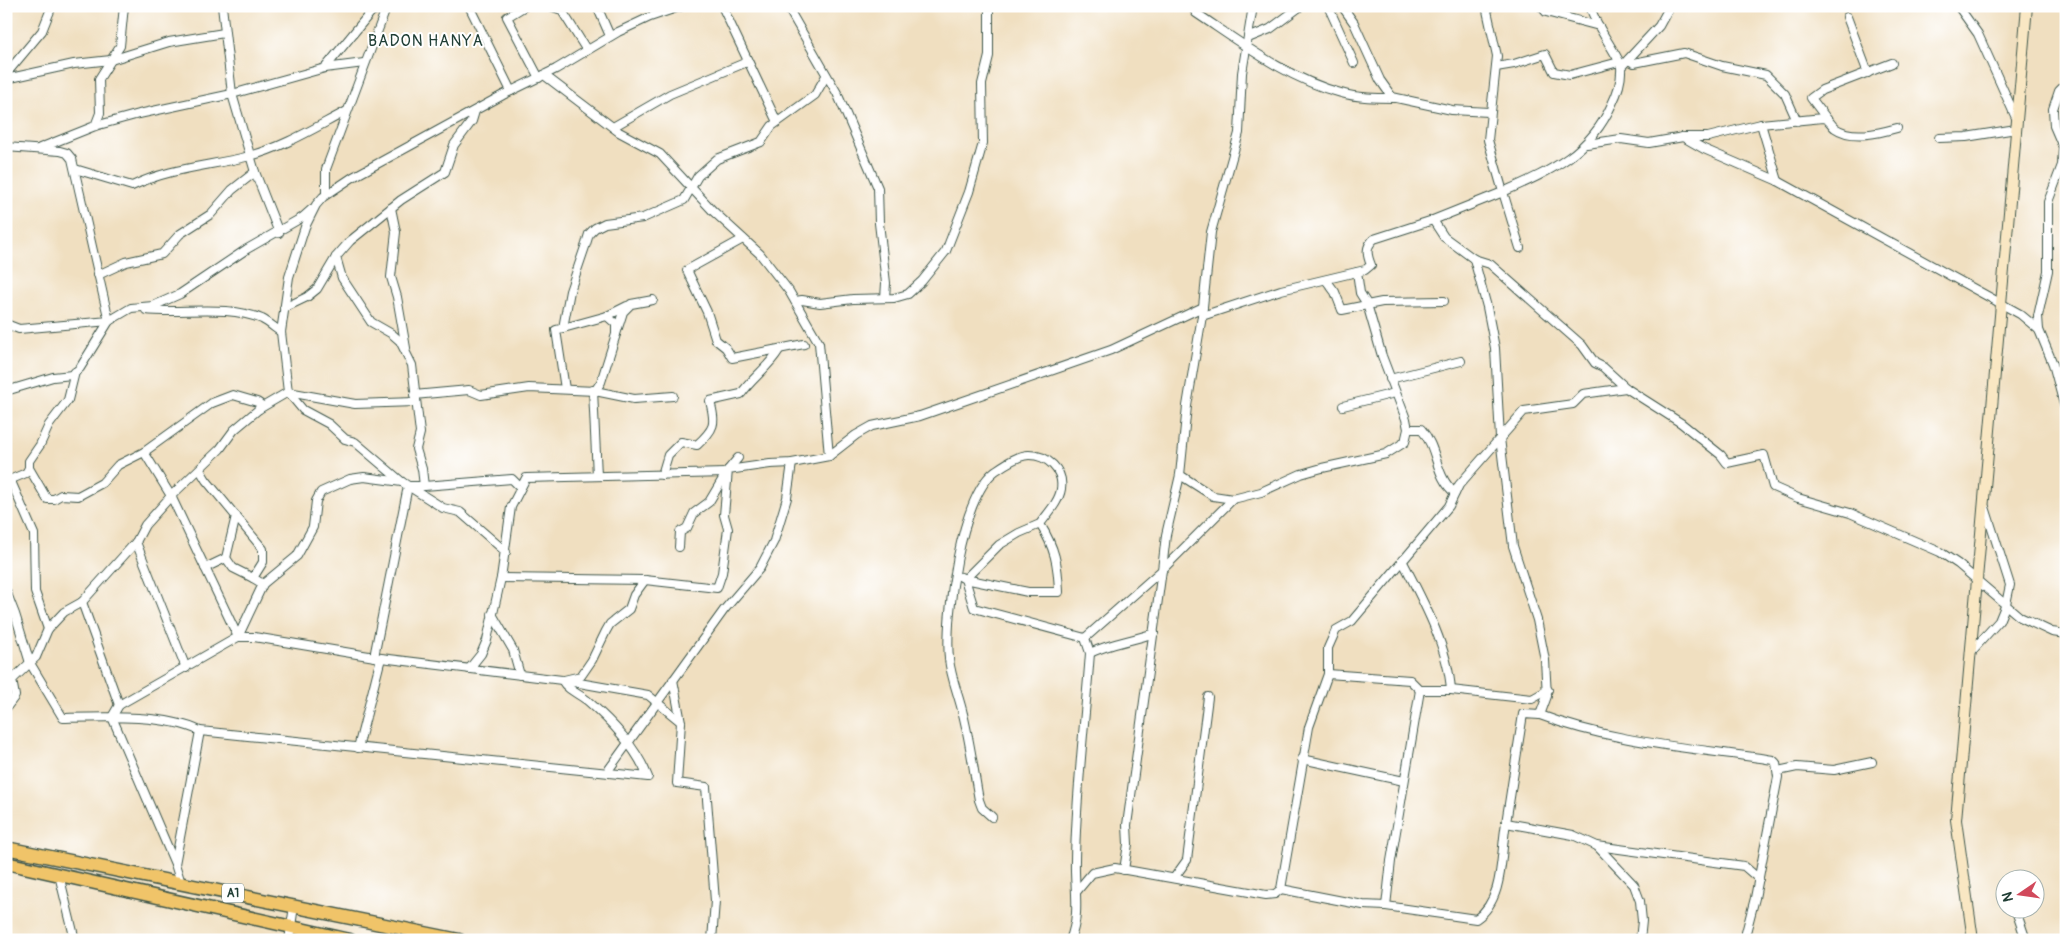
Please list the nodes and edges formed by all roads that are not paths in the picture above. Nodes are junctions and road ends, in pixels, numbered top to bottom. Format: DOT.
graph roads {
  1 [pos="52,6"];
  2 [pos="124,6"];
  3 [pos="222,6"];
  4 [pos="386,6"];
  5 [pos="469,6"];
  6 [pos="525,6"];
  7 [pos="550,6"];
  8 [pos="682,6"];
  9 [pos="722,6"];
  10 [pos="787,6"];
  11 [pos="989,6"];
  12 [pos="1192,6"];
  13 [pos="1253,6"];
  14 [pos="1301,6"];
  15 [pos="1328,6"];
  16 [pos="1342,6"];
  17 [pos="1486,6"];
  18 [pos="1541,6"];
  19 [pos="1590,6"];
  20 [pos="1670,6"];
  21 [pos="1958,6"];
  22 [pos="2027,6"];
  23 [pos="560,8"];
  24 [pos="599,11"];
  25 [pos="1847,17"];
  26 [pos="1599,26"];
  27 [pos="224,32"];
  28 [pos="610,36"];
  29 [pos="1248,38"];
  30 [pos="1246,48"];
  31 [pos="586,49"];
  32 [pos="111,60"];
  33 [pos="1628,60"];
  34 [pos="747,62"];
  35 [pos="364,63"];
  36 [pos="1354,63"];
  37 [pos="1892,64"];
  38 [pos="1620,65"];
  39 [pos="1496,67"];
  40 [pos="325,68"];
  41 [pos="1868,73"];
  42 [pos="6,74"];
  43 [pos="541,76"];
  44 [pos="826,76"];
  45 [pos="6,79"];
  46 [pos="2066,84"];
  47 [pos="511,91"];
  48 [pos="232,94"];
  49 [pos="1394,98"];
  50 [pos="347,111"];
  51 [pos="474,111"];
  52 [pos="1489,112"];
  53 [pos="1827,119"];
  54 [pos="1798,121"];
  55 [pos="777,122"];
  56 [pos="1761,124"];
  57 [pos="2016,124"];
  58 [pos="95,126"];
  59 [pos="613,127"];
  60 [pos="1897,128"];
  61 [pos="1683,137"];
  62 [pos="1939,138"];
  63 [pos="1587,144"];
  64 [pos="6,147"];
  65 [pos="40,148"];
  66 [pos="251,155"];
  67 [pos="75,169"];
  68 [pos="255,172"];
  69 [pos="1778,181"];
  70 [pos="691,188"];
  71 [pos="1504,192"];
  72 [pos="326,194"];
  73 [pos="316,205"];
  74 [pos="391,208"];
  75 [pos="1433,220"];
  76 [pos="279,232"];
  77 [pos="743,239"];
  78 [pos="1520,248"];
  79 [pos="336,257"];
  80 [pos="1474,259"];
  81 [pos="1357,272"];
  82 [pos="98,275"];
  83 [pos="1326,280"];
  84 [pos="886,298"];
  85 [pos="653,300"];
  86 [pos="1444,301"];
  87 [pos="795,302"];
  88 [pos="2001,302"];
  89 [pos="631,304"];
  90 [pos="1367,304"];
  91 [pos="1203,307"];
  92 [pos="131,308"];
  93 [pos="284,308"];
  94 [pos="607,316"];
  95 [pos="1202,316"];
  96 [pos="109,320"];
  97 [pos="6,324"];
  98 [pos="563,328"];
  99 [pos="2039,330"];
  100 [pos="281,332"];
  101 [pos="616,334"];
  102 [pos="804,344"];
  103 [pos="779,350"];
  104 [pos="407,353"];
  105 [pos="1461,361"];
  106 [pos="75,372"];
  107 [pos="1390,379"];
  108 [pos="1626,388"];
  109 [pos="565,389"];
  110 [pos="6,391"];
  111 [pos="594,391"];
  112 [pos="288,392"];
  113 [pos="1395,393"];
  114 [pos="673,396"];
  115 [pos="415,399"];
  116 [pos="1343,406"];
  117 [pos="259,409"];
  118 [pos="2066,412"];
  119 [pos="1408,429"];
  120 [pos="1500,438"];
  121 [pos="144,452"];
  122 [pos="829,456"];
  123 [pos="738,458"];
  124 [pos="792,463"];
  125 [pos="29,468"];
  126 [pos="200,470"];
  127 [pos="727,472"];
  128 [pos="662,475"];
  129 [pos="1180,475"];
  130 [pos="597,476"];
  131 [pos="8,480"];
  132 [pos="405,484"];
  133 [pos="424,486"];
  134 [pos="520,488"];
  135 [pos="1455,493"];
  136 [pos="171,496"];
  137 [pos="1233,499"];
  138 [pos="1983,502"];
  139 [pos="236,516"];
  140 [pos="1040,524"];
  141 [pos="136,542"];
  142 [pos="679,547"];
  143 [pos="506,552"];
  144 [pos="226,558"];
  145 [pos="1402,560"];
  146 [pos="205,568"];
  147 [pos="1162,570"];
  148 [pos="955,575"];
  149 [pos="253,578"];
  150 [pos="501,578"];
  151 [pos="965,579"];
  152 [pos="644,580"];
  153 [pos="1976,580"];
  154 [pos="262,584"];
  155 [pos="6,591"];
  156 [pos="82,602"];
  157 [pos="2006,604"];
  158 [pos="492,614"];
  159 [pos="48,629"];
  160 [pos="1154,633"];
  161 [pos="2066,634"];
  162 [pos="238,636"];
  163 [pos="1086,638"];
  164 [pos="1090,653"];
  165 [pos="1970,653"];
  166 [pos="377,657"];
  167 [pos="30,663"];
  168 [pos="186,668"];
  169 [pos="469,669"];
  170 [pos="6,670"];
  171 [pos="1328,674"];
  172 [pos="520,675"];
  173 [pos="12,680"];
  174 [pos="562,680"];
  175 [pos="673,680"];
  176 [pos="1420,690"];
  177 [pos="1451,690"];
  178 [pos="1548,690"];
  179 [pos="1208,697"];
  180 [pos="657,702"];
  181 [pos="119,706"];
  182 [pos="6,708"];
  183 [pos="1540,715"];
  184 [pos="112,717"];
  185 [pos="681,722"];
  186 [pos="200,731"];
  187 [pos="628,743"];
  188 [pos="358,748"];
  189 [pos="1302,759"];
  190 [pos="1872,762"];
  191 [pos="1778,771"];
  192 [pos="607,772"];
  193 [pos="1404,780"];
  194 [pos="992,817"];
  195 [pos="1506,823"];
  196 [pos="1597,846"];
  197 [pos="6,848"];
  198 [pos="6,864"];
  199 [pos="176,864"];
  200 [pos="1124,870"];
  201 [pos="59,875"];
  202 [pos="1174,878"];
  203 [pos="1759,879"];
  204 [pos="181,883"];
  205 [pos="1282,888"];
  206 [pos="1077,890"];
  207 [pos="294,906"];
  208 [pos="1386,906"];
  209 [pos="2018,918"];
  210 [pos="292,927"];
  211 [pos="1643,938"];
  212 [pos="75,940"];
  213 [pos="289,940"];
  214 [pos="350,940"];
  215 [pos="459,940"];
  216 [pos="712,940"];
  217 [pos="1070,940"];
  218 [pos="1744,940"];
  219 [pos="1973,940"];
  220 [pos="2026,940"];
  1 -- 42 [label="street"];
  2 -- 32 [label="street"];
  3 -- 27 [label="street"];
  4 -- 35 [label="street"];
  4 -- 40 [label="street"];
  5 -- 47 [label="street"];
  6 -- 43 [label="street"];
  7 -- 23 [label="street"];
  8 -- 28 [label="street"];
  9 -- 34 [label="street"];
  10 -- 44 [label="street"];
  11 -- 84 [label="street"];
  12 -- 30 [label="street"];
  13 -- 29 [label="street"];
  14 -- 29 [label="street"];
  15 -- 36 [label="street"];
  16 -- 49 [label="street"];
  17 -- 39 [label="street"];
  18 -- 26 [label="street"];
  19 -- 26 [label="street"];
  20 -- 33 [label="street"];
  21 -- 57 [label="street"];
  22 -- 57 [label="main road"];
  23 -- 31 [label="street"];
  24 -- 28 [label="street"];
  25 -- 41 [label="street"];
  26 -- 38 [label="street"];
  27 -- 32 [label="street"];
  27 -- 48 [label="street"];
  28 -- 31 [label="street"];
  29 -- 30 [label="street"];
  30 -- 49 [label="street"];
  30 -- 91 [label="street"];
  31 -- 43 [label="street"];
  32 -- 45 [label="street"];
  32 -- 58 [label="street"];
  33 -- 38 [label="street"];
  33 -- 54 [label="street"];
  34 -- 55 [label="street"];
  34 -- 59 [label="street"];
  35 -- 40 [label="street"];
  35 -- 50 [label="street"];
  37 -- 41 [label="street"];
  38 -- 39 [label="street"];
  38 -- 63 [label="street"];
  39 -- 52 [label="street"];
  40 -- 48 [label="street"];
  41 -- 53 [label="street"];
  43 -- 47 [label="street"];
  43 -- 59 [label="street"];
  44 -- 55 [label="street"];
  44 -- 84 [label="street"];
  46 -- 99 [label="street"];
  47 -- 51 [label="street"];
  48 -- 58 [label="street"];
  48 -- 66 [label="street"];
  49 -- 52 [label="street"];
  50 -- 66 [label="street"];
  50 -- 72 [label="street"];
  51 -- 72 [label="street"];
  51 -- 74 [label="street"];
  52 -- 71 [label="street"];
  53 -- 54 [label="street"];
  53 -- 60 [label="street"];
  54 -- 56 [label="street"];
  55 -- 70 [label="street"];
  56 -- 61 [label="street"];
  56 -- 69 [label="street"];
  57 -- 62 [label="street"];
  57 -- 88 [label="main road"];
  58 -- 65 [label="street"];
  59 -- 70 [label="street"];
  61 -- 63 [label="street"];
  61 -- 69 [label="street"];
  63 -- 71 [label="street"];
  64 -- 65 [label="street"];
  65 -- 67 [label="street"];
  66 -- 67 [label="street"];
  66 -- 68 [label="street"];
  67 -- 82 [label="street"];
  68 -- 76 [label="street"];
  68 -- 82 [label="street"];
  69 -- 88 [label="street"];
  70 -- 77 [label="street"];
  70 -- 98 [label="street"];
  71 -- 75 [label="street"];
  71 -- 78 [label="street"];
  72 -- 73 [label="street"];
  73 -- 76 [label="street"];
  73 -- 93 [label="street"];
  74 -- 79 [label="street"];
  74 -- 104 [label="street"];
  75 -- 80 [label="street"];
  75 -- 81 [label="street"];
  76 -- 92 [label="street"];
  77 -- 87 [label="street"];
  77 -- 103 [label="street"];
  79 -- 93 [label="street"];
  79 -- 104 [label="street"];
  80 -- 108 [label="street"];
  80 -- 120 [label="street"];
  81 -- 83 [label="street"];
  81 -- 90 [label="street"];
  82 -- 96 [label="street"];
  83 -- 90 [label="street"];
  83 -- 95 [label="street"];
  84 -- 87 [label="street"];
  85 -- 89 [label="street"];
  86 -- 90 [label="street"];
  87 -- 122 [label="street"];
  88 -- 99 [label="street"];
  88 -- 138 [label="main road"];
  89 -- 94 [label="street"];
  89 -- 101 [label="street"];
  90 -- 107 [label="street"];
  91 -- 95 [label="street"];
  91 -- 122 [label="street"];
  92 -- 96 [label="street"];
  92 -- 100 [label="street"];
  93 -- 100 [label="street"];
  94 -- 98 [label="street"];
  94 -- 101 [label="street"];
  95 -- 129 [label="street"];
  96 -- 97 [label="street"];
  96 -- 106 [label="street"];
  98 -- 109 [label="street"];
  99 -- 118 [label="street"];
  100 -- 112 [label="street"];
  101 -- 111 [label="street"];
  102 -- 103 [label="street"];
  103 -- 128 [label="street"];
  104 -- 115 [label="street"];
  105 -- 107 [label="street"];
  106 -- 110 [label="street"];
  106 -- 125 [label="street"];
  107 -- 113 [label="street"];
  108 -- 120 [label="street"];
  108 -- 153 [label="street"];
  109 -- 111 [label="street"];
  109 -- 115 [label="street"];
  111 -- 114 [label="street"];
  111 -- 130 [label="street"];
  112 -- 115 [label="street"];
  112 -- 117 [label="street"];
  112 -- 132 [label="street"];
  113 -- 116 [label="street"];
  113 -- 119 [label="street"];
  115 -- 133 [label="street"];
  117 -- 121 [label="street"];
  117 -- 126 [label="street"];
  119 -- 135 [label="street"];
  119 -- 137 [label="street"];
  120 -- 135 [label="street"];
  120 -- 178 [label="street"];
  121 -- 125 [label="street"];
  121 -- 136 [label="street"];
  122 -- 124 [label="street"];
  123 -- 127 [label="street"];
  124 -- 127 [label="street"];
  124 -- 175 [label="street"];
  125 -- 131 [label="street"];
  126 -- 136 [label="street"];
  126 -- 139 [label="street"];
  127 -- 128 [label="street"];
  127 -- 142 [label="street"];
  127 -- 152 [label="street"];
  128 -- 130 [label="street"];
  129 -- 137 [label="street"];
  129 -- 147 [label="street"];
  130 -- 134 [label="street"];
  131 -- 159 [label="street"];
  132 -- 133 [label="street"];
  132 -- 143 [label="street"];
  132 -- 154 [label="street"];
  132 -- 166 [label="street"];
  133 -- 134 [label="street"];
  134 -- 143 [label="street"];
  135 -- 145 [label="street"];
  136 -- 141 [label="street"];
  136 -- 146 [label="street"];
  137 -- 147 [label="street"];
  138 -- 153 [label="main road"];
  138 -- 157 [label="street"];
  139 -- 144 [label="street"];
  139 -- 149 [label="street"];
  140 -- 148 [label="street"];
  140 -- 151 [label="street"];
  140 -- 151 [label="street"];
  141 -- 156 [label="street"];
  141 -- 168 [label="street"];
  143 -- 150 [label="street"];
  144 -- 146 [label="street"];
  144 -- 149 [label="street"];
  145 -- 171 [label="street"];
  145 -- 177 [label="street"];
  146 -- 162 [label="street"];
  147 -- 160 [label="street"];
  147 -- 163 [label="street"];
  148 -- 151 [label="street"];
  148 -- 194 [label="street"];
  149 -- 154 [label="street"];
  150 -- 152 [label="street"];
  150 -- 158 [label="street"];
  151 -- 163 [label="street"];
  152 -- 174 [label="street"];
  153 -- 157 [label="street"];
  153 -- 165 [label="main road"];
  154 -- 162 [label="street"];
  155 -- 167 [label="street"];
  156 -- 159 [label="street"];
  156 -- 181 [label="street"];
  157 -- 161 [label="street"];
  157 -- 165 [label="street"];
  158 -- 169 [label="street"];
  158 -- 172 [label="street"];
  159 -- 167 [label="street"];
  160 -- 164 [label="street"];
  160 -- 200 [label="street"];
  162 -- 166 [label="street"];
  162 -- 168 [label="street"];
  163 -- 164 [label="street"];
  164 -- 206 [label="street"];
  165 -- 219 [label="main road"];
  166 -- 169 [label="street"];
  166 -- 188 [label="street"];
  167 -- 173 [label="street"];
  167 -- 184 [label="street"];
  168 -- 181 [label="street"];
  169 -- 172 [label="street"];
  170 -- 173 [label="street"];
  171 -- 176 [label="street"];
  171 -- 189 [label="street"];
  172 -- 174 [label="street"];
  173 -- 182 [label="street"];
  174 -- 180 [label="street"];
  174 -- 187 [label="street"];
  175 -- 180 [label="street"];
  175 -- 185 [label="street"];
  176 -- 177 [label="street"];
  176 -- 193 [label="street"];
  177 -- 178 [label="street"];
  178 -- 183 [label="street"];
  179 -- 202 [label="street"];
  180 -- 185 [label="street"];
  180 -- 187 [label="street"];
  181 -- 184 [label="street"];
  183 -- 191 [label="street"];
  183 -- 195 [label="street"];
  184 -- 186 [label="street"];
  184 -- 199 [label="street"];
  185 -- 216 [label="street"];
  186 -- 188 [label="street"];
  186 -- 199 [label="street"];
  187 -- 192 [label="street"];
  187 -- 192 [label="street"];
  188 -- 192 [label="street"];
  189 -- 193 [label="street"];
  189 -- 205 [label="street"];
  190 -- 191 [label="street"];
  191 -- 203 [label="street"];
  193 -- 208 [label="street"];
  195 -- 196 [label="street"];
  195 -- 208 [label="street"];
  196 -- 203 [label="street"];
  196 -- 211 [label="street"];
  197 -- 204 [label="highway, A1"];
  198 -- 201 [label="highway, A1"];
  199 -- 204 [label="street"];
  200 -- 202 [label="street"];
  200 -- 206 [label="street"];
  201 -- 210 [label="highway, A1"];
  201 -- 212 [label="street"];
  202 -- 205 [label="street"];
  203 -- 218 [label="street"];
  204 -- 207 [label="highway, A1"];
  205 -- 208 [label="street"];
  206 -- 217 [label="street"];
  207 -- 210 [label="street"];
  207 -- 215 [label="highway, A1"];
  209 -- 220 [label="street"];
  210 -- 213 [label="street"];
  210 -- 214 [label="highway, A1"];
}
